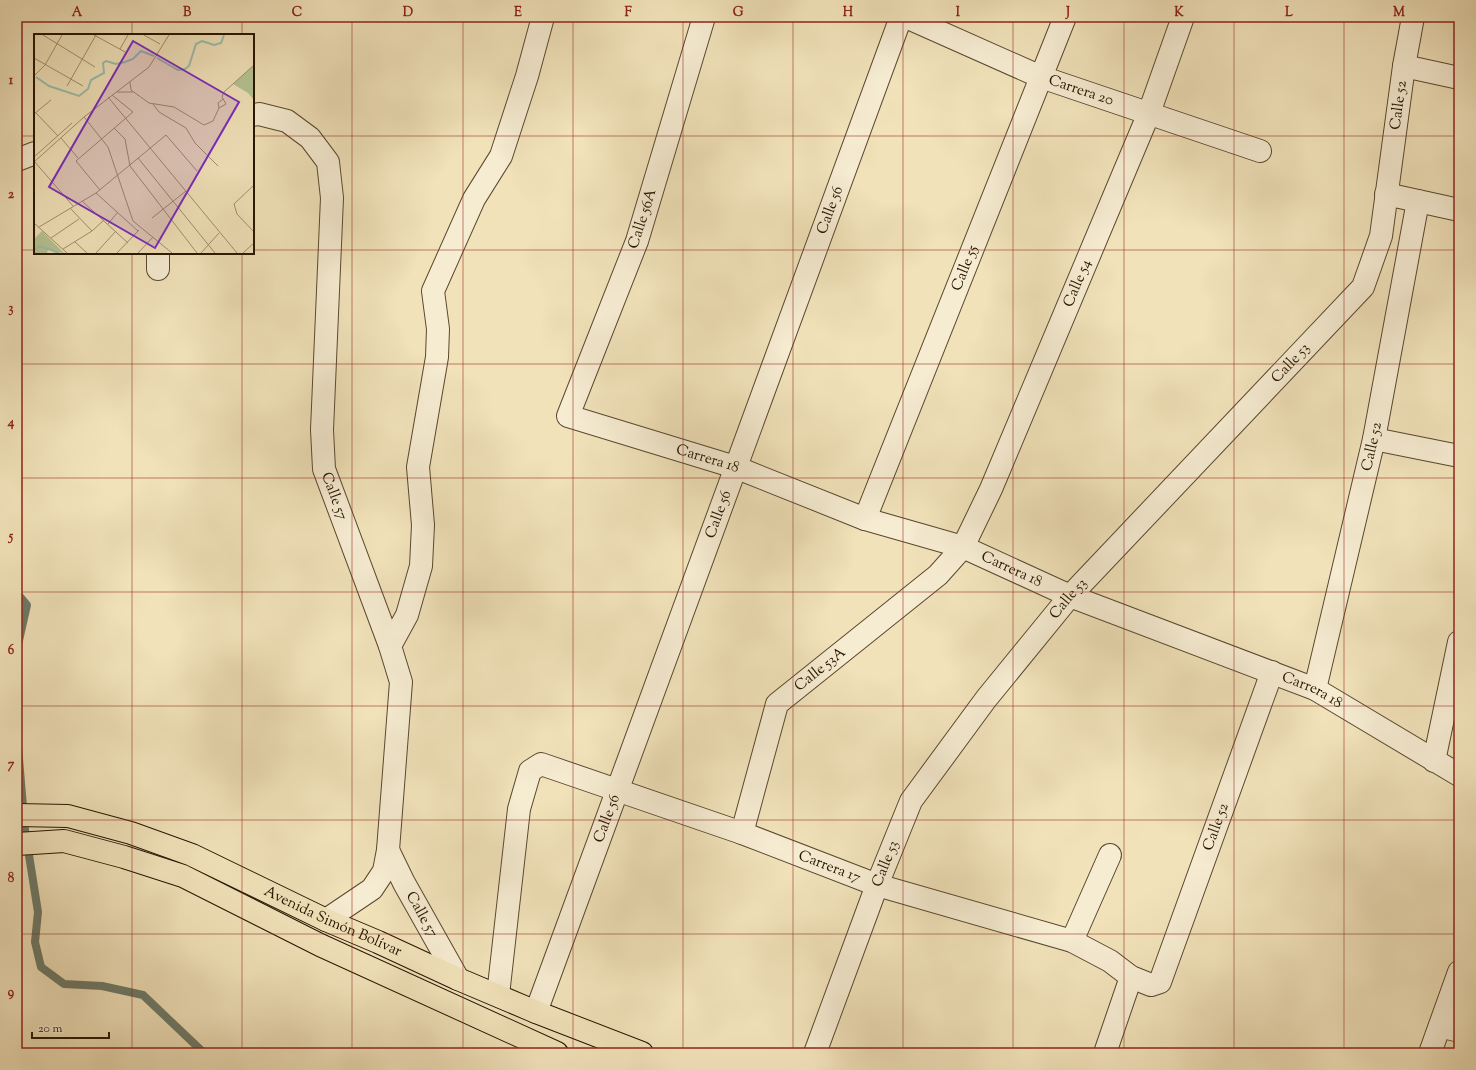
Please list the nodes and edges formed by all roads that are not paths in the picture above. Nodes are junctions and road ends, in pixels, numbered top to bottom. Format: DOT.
graph roads {
  1 [pos="543,17"];
  2 [pos="704,17"];
  3 [pos="902,17"];
  4 [pos="906,17"];
  5 [pos="1065,17"];
  6 [pos="1183,17"];
  7 [pos="1413,17"];
  8 [pos="1404,66"];
  9 [pos="1041,77"];
  10 [pos="1459,78"];
  11 [pos="1149,113"];
  12 [pos="254,115"];
  13 [pos="1260,151"];
  14 [pos="34,153"];
  15 [pos="17,160"];
  16 [pos="1386,194"];
  17 [pos="1418,201"];
  18 [pos="1459,210"];
  19 [pos="568,416"];
  20 [pos="1374,439"];
  21 [pos="1459,456"];
  22 [pos="735,467"];
  23 [pos="865,519"];
  24 [pos="963,547"];
  25 [pos="1070,596"];
  26 [pos="1459,642"];
  27 [pos="390,646"];
  28 [pos="1272,672"];
  29 [pos="1315,689"];
  30 [pos="1434,761"];
  31 [pos="1459,775"];
  32 [pos="618,791"];
  33 [pos="17,815"];
  34 [pos="742,833"];
  35 [pos="17,844"];
  36 [pos="388,850"];
  37 [pos="1110,855"];
  38 [pos="877,885"];
  39 [pos="326,920"];
  40 [pos="1072,941"];
  41 [pos="1459,972"];
  42 [pos="1131,977"];
  43 [pos="458,979"];
  44 [pos="1160,982"];
  45 [pos="498,995"];
  46 [pos="536,1012"];
  47 [pos="1450,1028"];
  48 [pos="557,1053"];
  49 [pos="642,1053"];
  50 [pos="815,1053"];
  51 [pos="1105,1053"];
  52 [pos="1430,1053"];
  1 -- 27 [label="street"];
  2 -- 19 [label="street, Calle 56A"];
  3 -- 22 [label="street, Calle 56"];
  4 -- 9 [label="street, Carrera 20"];
  5 -- 9 [label="street, Calle 55"];
  6 -- 11 [label="street, Calle 54"];
  7 -- 8 [label="street, Calle 52"];
  8 -- 10 [label="street"];
  8 -- 16 [label="street, Calle 52"];
  9 -- 11 [label="street, Carrera 20"];
  9 -- 23 [label="street, Calle 55"];
  11 -- 13 [label="street, Carrera 20"];
  11 -- 24 [label="street, Calle 54"];
  12 -- 27 [label="street, Calle 57"];
  14 -- 15 [label="street"];
  16 -- 17 [label="street"];
  16 -- 25 [label="street, Calle 53"];
  17 -- 18 [label="street"];
  17 -- 20 [label="street, Calle 52"];
  19 -- 22 [label="street, Carrera 18"];
  20 -- 21 [label="street"];
  20 -- 29 [label="street, Calle 52"];
  22 -- 23 [label="street, Carrera 18"];
  22 -- 32 [label="street, Calle 56"];
  23 -- 24 [label="street, Carrera 18"];
  24 -- 25 [label="street, Carrera 18"];
  24 -- 34 [label="street, Calle 53A"];
  25 -- 28 [label="street, Carrera 18"];
  25 -- 38 [label="street, Calle 53"];
  26 -- 30 [label="street"];
  27 -- 36 [label="street, Calle 57"];
  28 -- 29 [label="street, Carrera 18"];
  28 -- 44 [label="street, Calle 52"];
  29 -- 30 [label="street, Carrera 18"];
  30 -- 31 [label="street, Carrera 18"];
  32 -- 34 [label="street, Carrera 17"];
  32 -- 45 [label="street, Carrera 17"];
  32 -- 46 [label="street, Calle 56"];
  33 -- 39 [label="main road, Avenida Simón Bolívar"];
  34 -- 38 [label="street, Carrera 17"];
  35 -- 48 [label="main road, Avenida Simón Bolívar"];
  36 -- 39 [label="street, Calle 57"];
  36 -- 43 [label="street, Calle 57"];
  37 -- 40 [label="street"];
  38 -- 40 [label="street, Carrera 17"];
  38 -- 50 [label="street, Calle 53"];
  39 -- 43 [label="main road, Avenida Simón Bolívar"];
  40 -- 42 [label="street, Carrera 17"];
  41 -- 47 [label="street"];
  42 -- 44 [label="street, Carrera 17"];
  42 -- 51 [label="street"];
  43 -- 45 [label="main road, Avenida Simón Bolívar"];
  45 -- 46 [label="main road, Avenida Simón Bolívar"];
  46 -- 49 [label="main road, Avenida Simón Bolívar"];
  47 -- 52 [label="street"];
}
